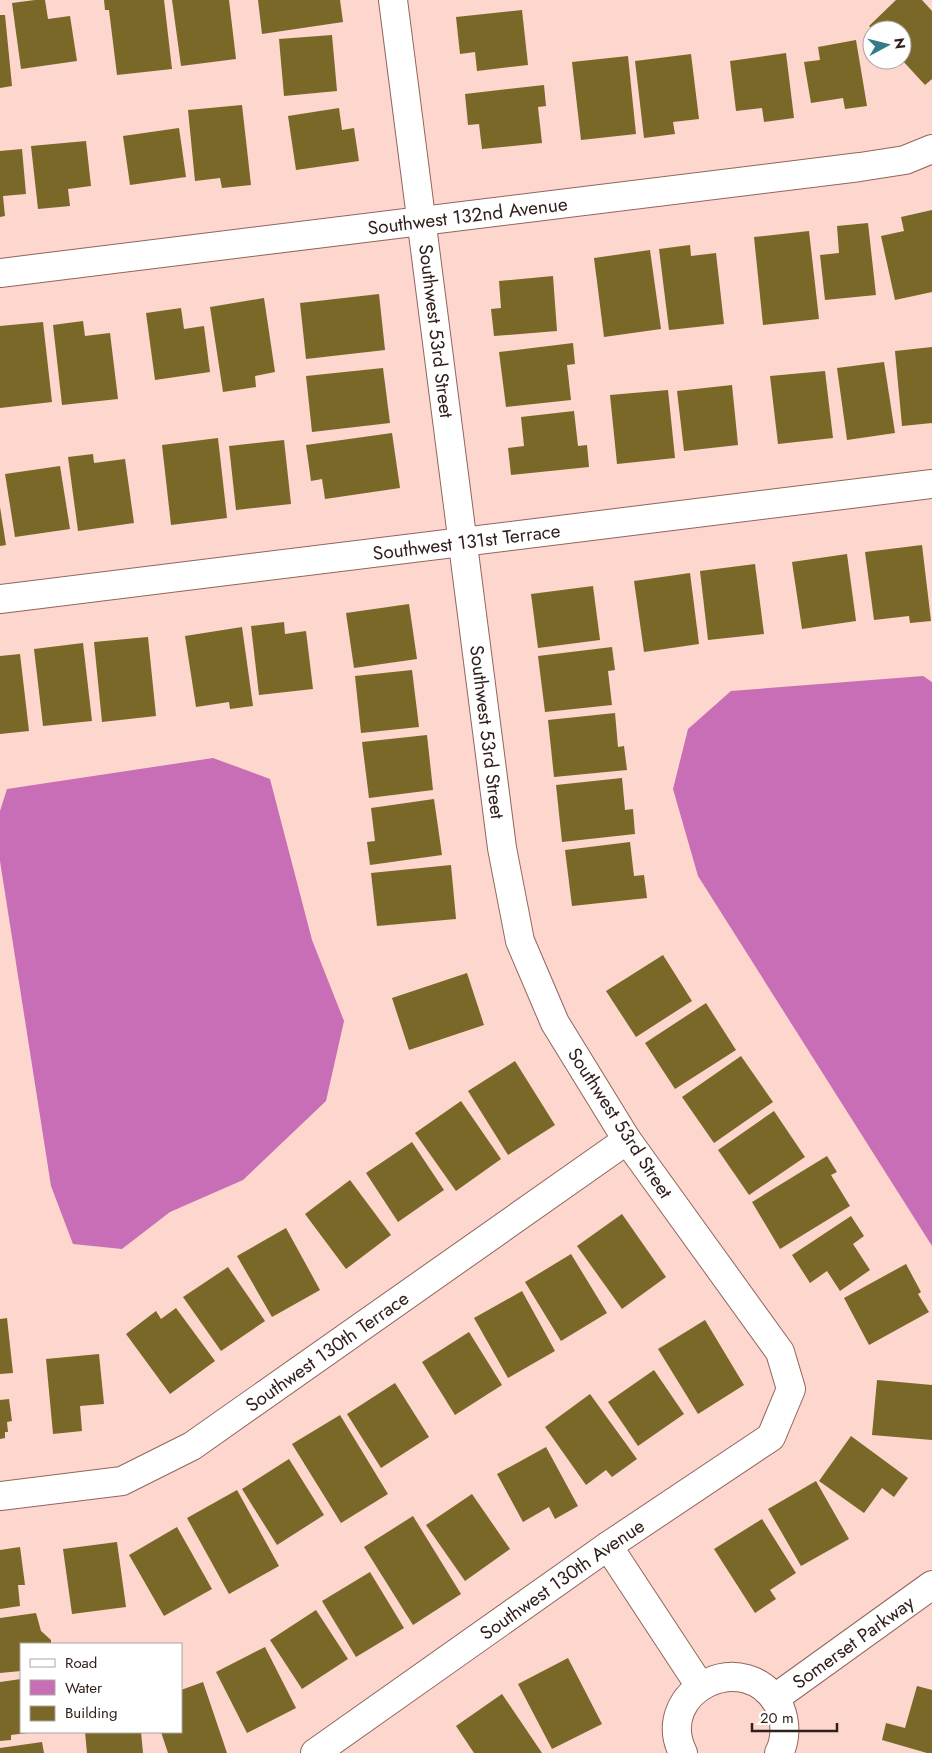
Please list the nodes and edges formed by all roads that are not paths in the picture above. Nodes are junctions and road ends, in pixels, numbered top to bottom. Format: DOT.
graph roads {
  1 [pos="393,0"];
  2 [pos="932,148"];
  3 [pos="423,220"];
  4 [pos="0,273"];
  5 [pos="932,484"];
  6 [pos="463,542"];
  7 [pos="0,599"];
  8 [pos="627,1140"];
  9 [pos="791,1389"];
  10 [pos="0,1496"];
  11 [pos="608,1546"];
  12 [pos="932,1585"];
  13 [pos="700,1686"];
  14 [pos="775,1698"];
  15 [pos="315,1753"];
  16 [pos="683,1753"];
  17 [pos="779,1753"];
  1 -- 3 [label="street, Southwest 53rd Street"];
  2 -- 3 [label="street, Southwest 132nd Avenue"];
  3 -- 4 [label="street, Southwest 132nd Avenue"];
  3 -- 6 [label="street, Southwest 53rd Street"];
  5 -- 6 [label="street, Southwest 131st Terrace"];
  6 -- 7 [label="street, Southwest 131st Terrace"];
  6 -- 8 [label="street, Southwest 53rd Street"];
  8 -- 9 [label="street, Southwest 53rd Street"];
  8 -- 10 [label="street, Southwest 130th Terrace"];
  9 -- 11 [label="street, Southwest 130th Avenue"];
  11 -- 13 [label="street"];
  11 -- 15 [label="street, Southwest 130th Avenue"];
  12 -- 14 [label="street, Somerset Parkway"];
  13 -- 14 [label="street"];
  13 -- 16 [label="street"];
  14 -- 17 [label="street"];
}
